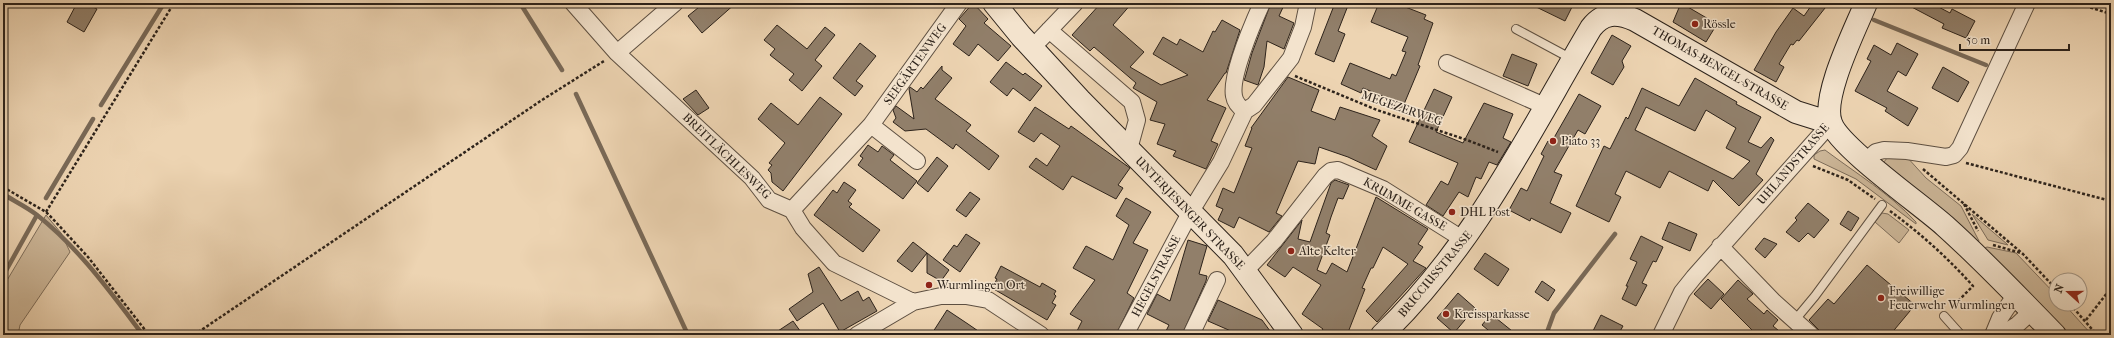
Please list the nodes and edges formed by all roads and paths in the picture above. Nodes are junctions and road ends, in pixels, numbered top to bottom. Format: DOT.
graph roads {
  1 [pos="174,3"];
  2 [pos="573,3"];
  3 [pos="675,3"];
  4 [pos="959,3"];
  5 [pos="994,3"];
  6 [pos="1075,3"];
  7 [pos="1262,3"];
  8 [pos="1308,3"];
  9 [pos="1866,3"];
  10 [pos="2027,3"];
  11 [pos="2076,3"];
  12 [pos="1609,9"];
  13 [pos="2111,14"];
  14 [pos="1516,29"];
  15 [pos="1049,30"];
  16 [pos="1032,48"];
  17 [pos="617,53"];
  18 [pos="1573,60"];
  19 [pos="1447,63"];
  20 [pos="1282,71"];
  21 [pos="1547,107"];
  22 [pos="1245,111"];
  23 [pos="1831,123"];
  24 [pos="870,125"];
  25 [pos="1129,149"];
  26 [pos="1907,151"];
  27 [pos="1954,155"];
  28 [pos="1800,159"];
  29 [pos="1516,160"];
  30 [pos="1866,161"];
  31 [pos="917,162"];
  32 [pos="3,187"];
  33 [pos="2111,201"];
  34 [pos="1964,202"];
  35 [pos="1882,205"];
  36 [pos="792,210"];
  37 [pos="1191,211"];
  38 [pos="46,212"];
  39 [pos="1464,240"];
  40 [pos="1720,246"];
  41 [pos="1979,247"];
  42 [pos="2023,254"];
  43 [pos="1245,270"];
  44 [pos="1218,280"];
  45 [pos="2048,281"];
  46 [pos="2111,288"];
  47 [pos="2016,294"];
  48 [pos="913,302"];
  49 [pos="2032,311"];
  50 [pos="2078,312"];
  51 [pos="1944,316"];
  52 [pos="1795,320"];
  53 [pos="2086,320"];
  54 [pos="149,335"];
  55 [pos="194,335"];
  56 [pos="857,335"];
  57 [pos="1041,335"];
  58 [pos="1125,335"];
  59 [pos="1191,335"];
  60 [pos="1292,335"];
  61 [pos="1382,335"];
  62 [pos="1660,335"];
  63 [pos="1811,335"];
  64 [pos="1961,335"];
  65 [pos="1993,335"];
  66 [pos="2001,335"];
  67 [pos="2055,335"];
  68 [pos="2098,335"];
  1 -- 38 [label="path"];
  2 -- 17 [label="street, BREITLÄCHLESWEG"];
  3 -- 17 [label="street"];
  4 -- 24 [label="street, SEEGÄRTENWEG"];
  5 -- 16 [label="main road, UNTERJESINGER STRASSE"];
  6 -- 15 [label="street"];
  7 -- 22 [label="street"];
  8 -- 20 [label="street, HEGELSTRASSE"];
  9 -- 23 [label="main road, UHLANDSTRASSE"];
  10 -- 27 [label="street"];
  11 -- 13 [label="path"];
  12 -- 18 [label="main road, BRICCIUSSTRASSE"];
  12 -- 23 [label="main road, THOMAS-BENGEL-STRASSE"];
  14 -- 18 [label="lane"];
  15 -- 16 [label="street"];
  15 -- 25 [label="street, UNTERJESINGER STRASSE"];
  16 -- 25 [label="main road, UNTERJESINGER STRASSE"];
  17 -- 36 [label="street, BREITLÄCHLESWEG"];
  17 -- 55 [label="path"];
  18 -- 21 [label="main road, BRICCIUSSTRASSE"];
  19 -- 21 [label="street"];
  20 -- 22 [label="street, HEGELSTRASSE"];
  20 -- 29 [label="path, MEGEZERWEG"];
  21 -- 29 [label="main road, BRICCIUSSTRASSE"];
  22 -- 37 [label="street, HEGELSTRASSE"];
  23 -- 28 [label="street, UHLANDSTRASSE"];
  23 -- 30 [label="main road"];
  24 -- 31 [label="street"];
  24 -- 36 [label="street, SEEGÄRTENWEG"];
  25 -- 37 [label="main road, UNTERJESINGER STRASSE"];
  26 -- 27 [label="street"];
  26 -- 30 [label="street"];
  26 -- 34 [label="path"];
  27 -- 33 [label="path"];
  28 -- 35 [label="path"];
  28 -- 40 [label="street, UHLANDSTRASSE"];
  29 -- 39 [label="main road, BRICCIUSSTRASSE"];
  30 -- 41 [label="main road"];
  32 -- 38 [label="path"];
  34 -- 41 [label="path"];
  34 -- 42 [label="path"];
  35 -- 51 [label="path"];
  35 -- 52 [label="lane"];
  36 -- 48 [label="street"];
  37 -- 43 [label="main road, UNTERJESINGER STRASSE"];
  37 -- 58 [label="street, HEGELSTRASSE"];
  38 -- 54 [label="path"];
  39 -- 43 [label="street, KRUMME GASSE"];
  39 -- 61 [label="main road, BRICCIUSSTRASSE"];
  40 -- 52 [label="street"];
  40 -- 62 [label="street, UHLANDSTRASSE"];
  41 -- 42 [label="path"];
  41 -- 47 [label="main road"];
  42 -- 45 [label="path"];
  43 -- 60 [label="main road, UNTERJESINGER STRASSE"];
  44 -- 59 [label="street"];
  46 -- 53 [label="path"];
  47 -- 49 [label="main road"];
  47 -- 65 [label="street"];
  48 -- 56 [label="street"];
  48 -- 57 [label="street"];
  49 -- 66 [label="street"];
  49 -- 67 [label="main road"];
  50 -- 53 [label="path"];
  51 -- 64 [label="lane"];
  52 -- 63 [label="street"];
  53 -- 68 [label="path"];
}
